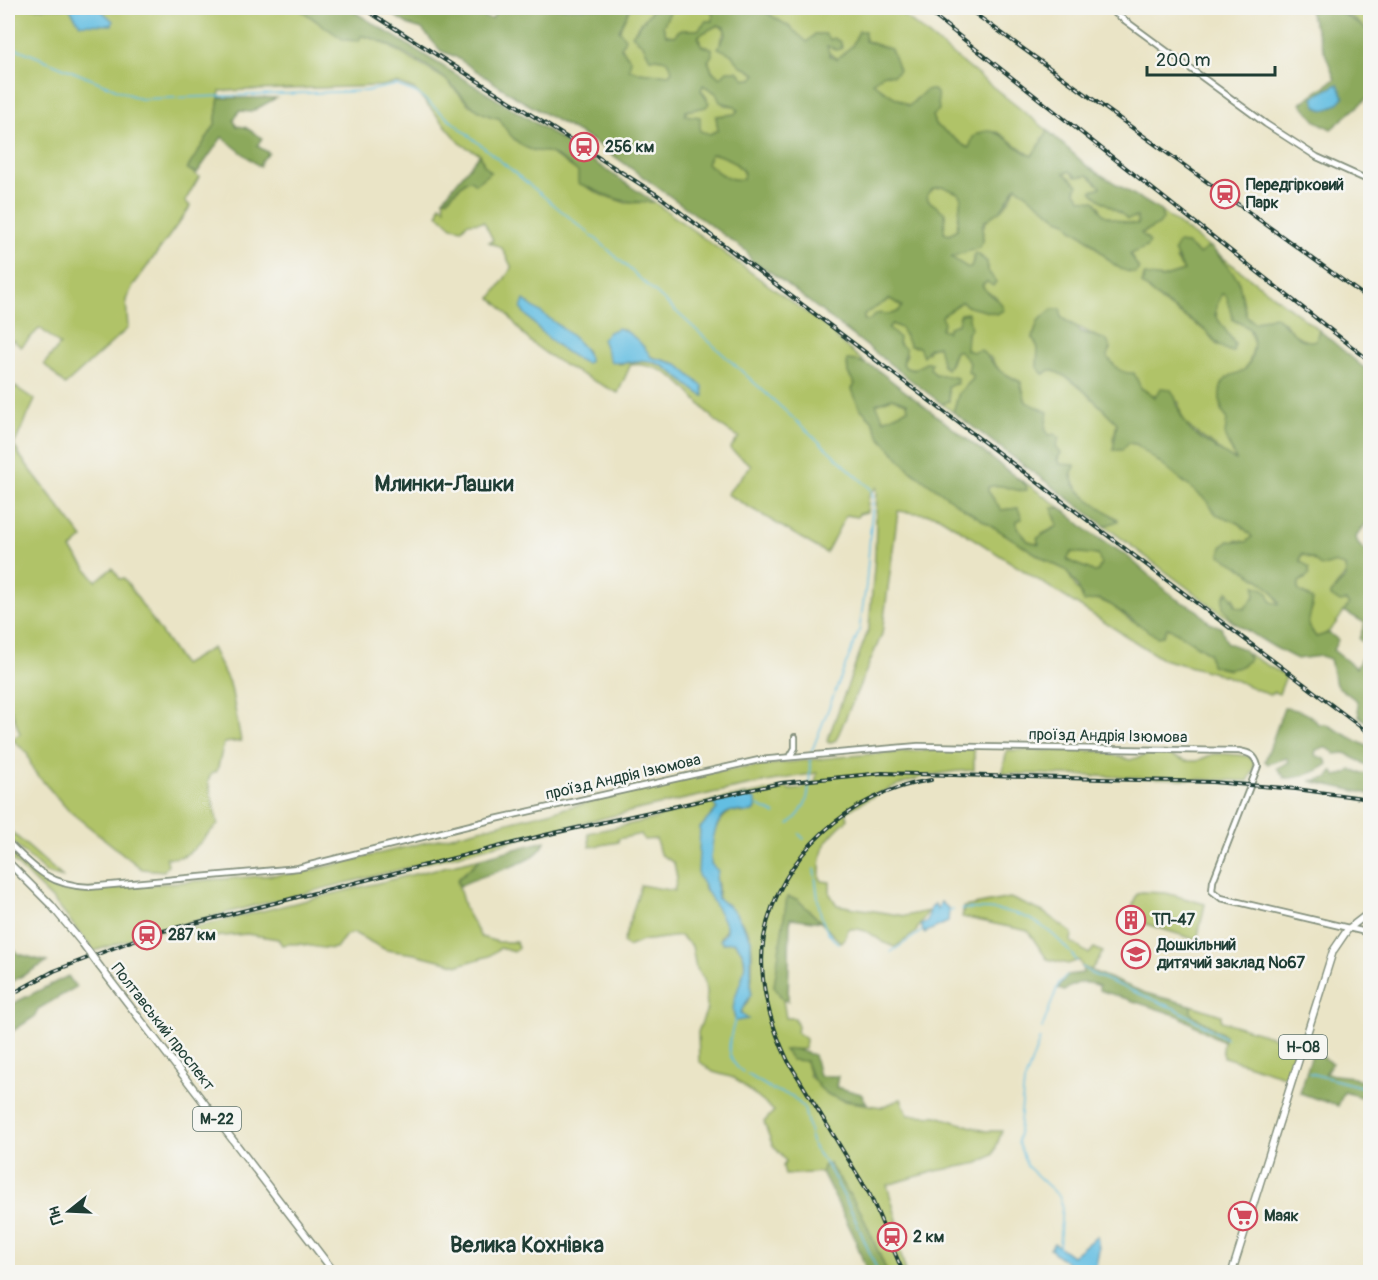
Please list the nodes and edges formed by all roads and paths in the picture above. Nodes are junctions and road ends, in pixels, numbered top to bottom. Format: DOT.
graph roads {
  1 [pos="1108,8"];
  2 [pos="1371,181"];
  3 [pos="795,737"];
  4 [pos="790,758"];
  5 [pos="8,842"];
  6 [pos="8,862"];
  7 [pos="1371,912"];
  8 [pos="1348,929"];
  9 [pos="1371,933"];
  10 [pos="334,1272"];
  11 [pos="1232,1272"];
  1 -- 2 [label="street"];
  3 -- 4 [label="street"];
  4 -- 5 [label="street, проїзд Андрія Ізюмова"];
  4 -- 8 [label="street, проїзд Андрія Ізюмова"];
  6 -- 10 [label="main road, Полтавський проспект / М-22, bridge"];
  7 -- 8 [label="main road, Н-08"];
  8 -- 9 [label="street"];
  8 -- 11 [label="main road, Н-08"];
}
